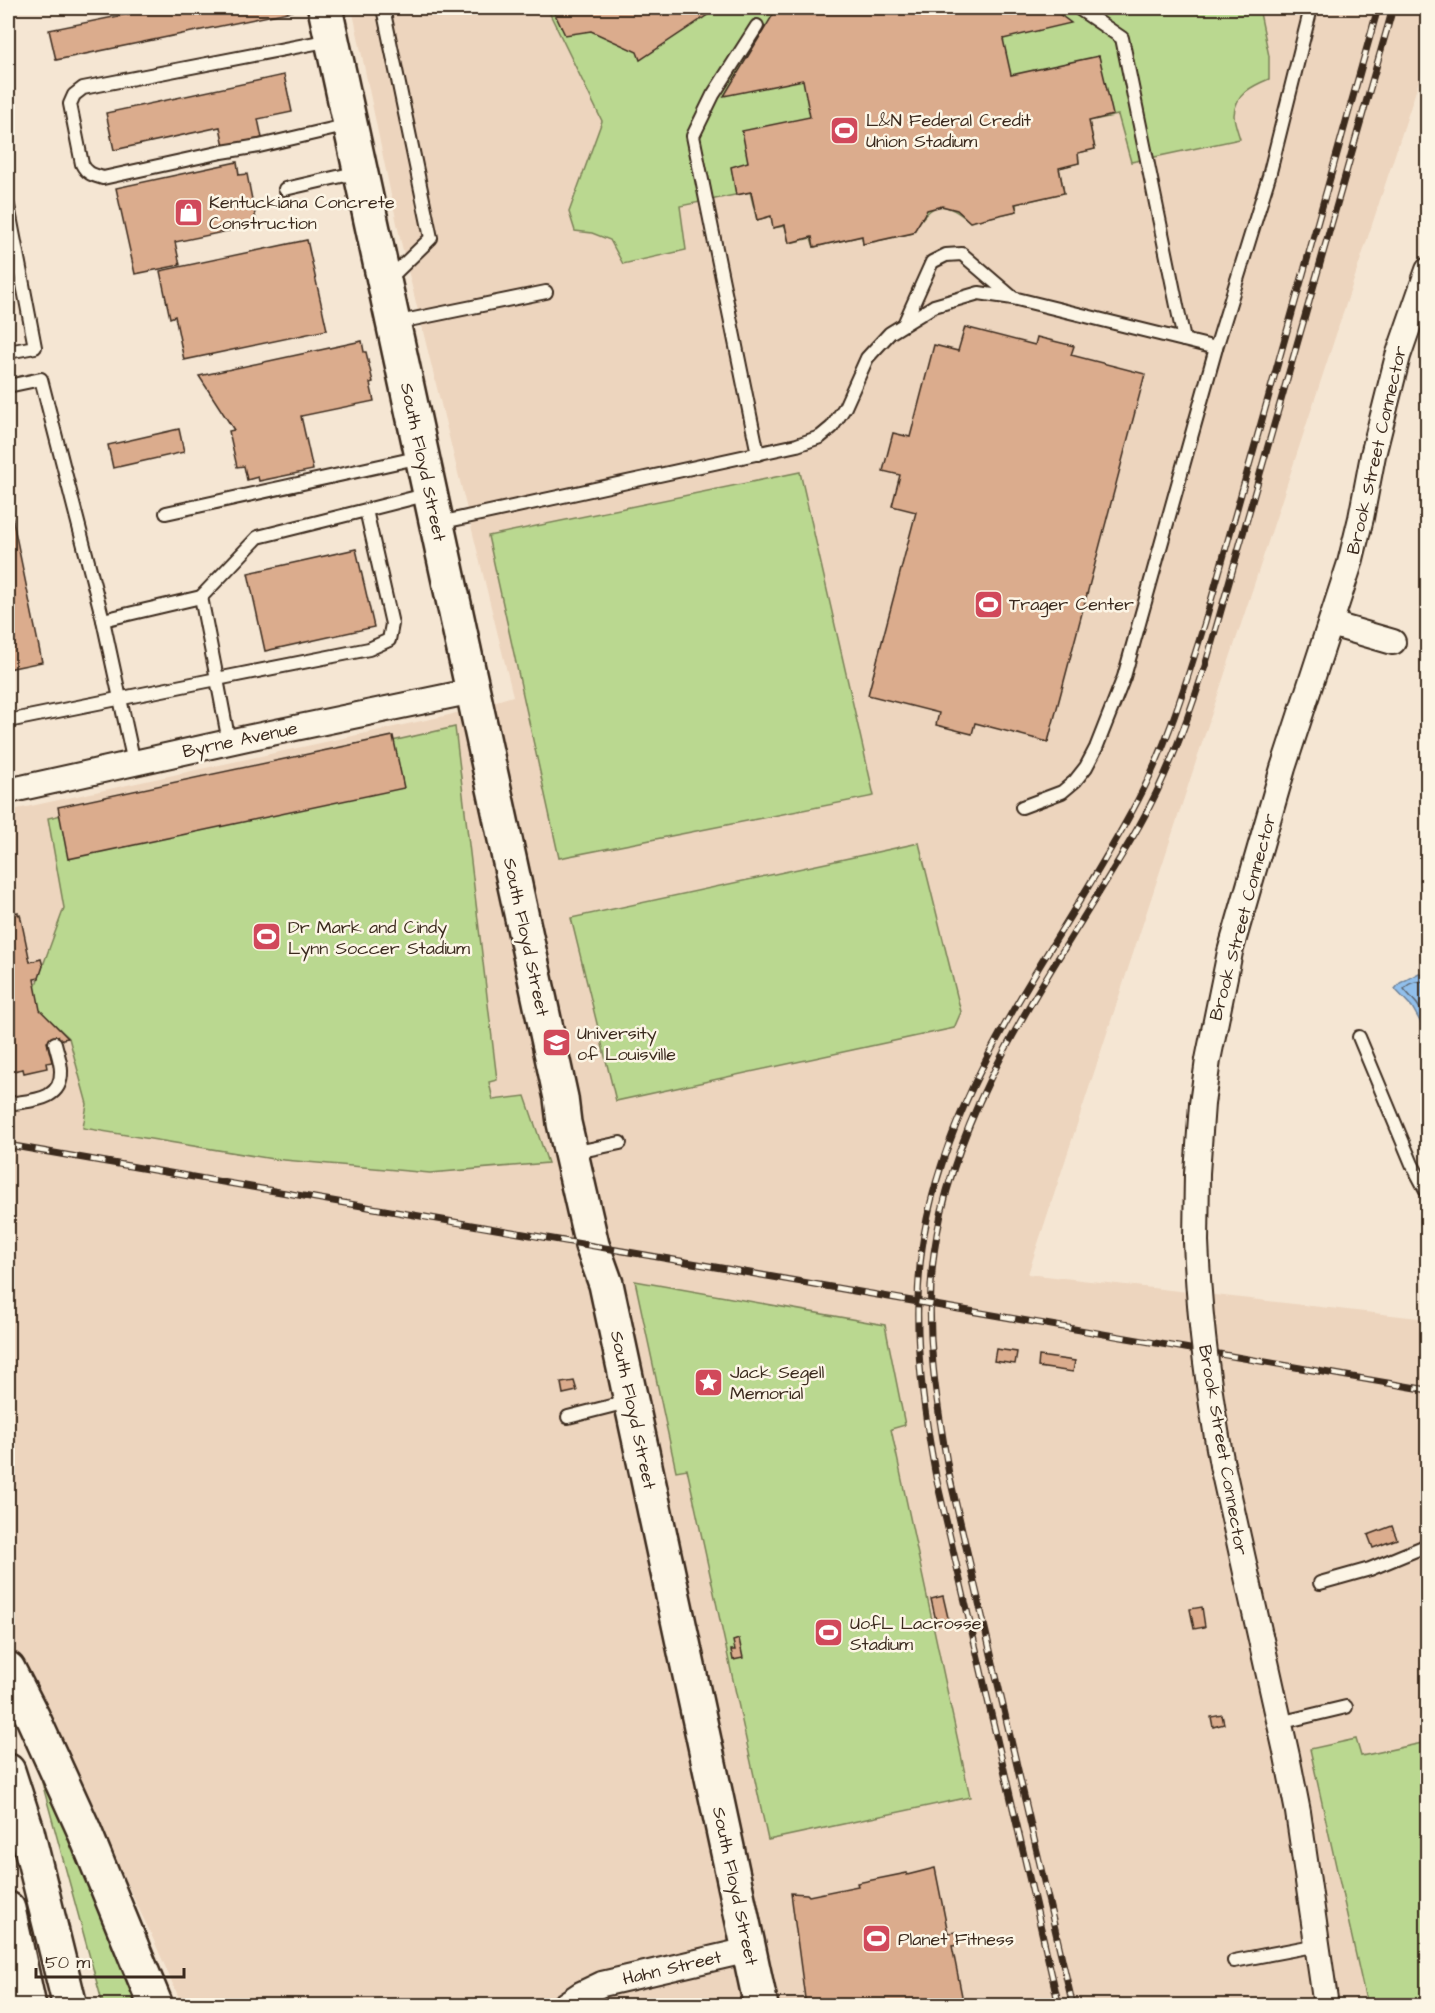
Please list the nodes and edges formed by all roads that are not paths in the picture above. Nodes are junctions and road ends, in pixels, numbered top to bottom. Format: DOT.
graph roads {
  1 [pos="325,8"];
  2 [pos="383,8"];
  3 [pos="1078,8"];
  4 [pos="1311,8"];
  5 [pos="757,26"];
  6 [pos="332,40"];
  7 [pos="350,124"];
  8 [pos="361,172"];
  9 [pos="285,189"];
  10 [pos="8,206"];
  11 [pos="1428,270"];
  12 [pos="385,284"];
  13 [pos="546,292"];
  14 [pos="1013,298"];
  15 [pos="905,322"];
  16 [pos="393,323"];
  17 [pos="1184,339"];
  18 [pos="1216,348"];
  19 [pos="8,352"];
  20 [pos="8,386"];
  21 [pos="758,454"];
  22 [pos="422,457"];
  23 [pos="433,508"];
  24 [pos="366,510"];
  25 [pos="166,513"];
  26 [pos="201,597"];
  27 [pos="103,620"];
  28 [pos="1331,624"];
  29 [pos="1393,642"];
  30 [pos="217,679"];
  31 [pos="473,691"];
  32 [pos="121,697"];
  33 [pos="8,721"];
  34 [pos="230,742"];
  35 [pos="134,763"];
  36 [pos="8,791"];
  37 [pos="1022,807"];
  38 [pos="1359,1037"];
  39 [pos="55,1043"];
  40 [pos="8,1104"];
  41 [pos="620,1143"];
  42 [pos="571,1154"];
  43 [pos="1428,1194"];
  44 [pos="631,1401"];
  45 [pos="568,1417"];
  46 [pos="1428,1545"];
  47 [pos="1320,1583"];
  48 [pos="8,1669"];
  49 [pos="1346,1707"];
  50 [pos="1279,1723"];
  51 [pos="8,1771"];
  52 [pos="8,1909"];
  53 [pos="1318,1945"];
  54 [pos="749,1950"];
  55 [pos="1234,1961"];
  56 [pos="29,2006"];
  57 [pos="70,2006"];
  58 [pos="156,2006"];
  59 [pos="563,2006"];
  60 [pos="761,2006"];
  61 [pos="1326,2006"];
  1 -- 6 [label="main road, South Floyd Street"];
  2 -- 12 [label="lane"];
  3 -- 17 [label="lane"];
  4 -- 18 [label="lane"];
  5 -- 21 [label="lane"];
  6 -- 7 [label="main road, South Floyd Street"];
  6 -- 7 [label="lane"];
  7 -- 8 [label="main road, South Floyd Street"];
  8 -- 9 [label="lane"];
  8 -- 12 [label="main road, South Floyd Street"];
  10 -- 19 [label="lane"];
  11 -- 28 [label="street, Brook Street Connector"];
  12 -- 16 [label="main road, South Floyd Street"];
  13 -- 16 [label="lane"];
  14 -- 15 [label="lane"];
  14 -- 15 [label="lane"];
  14 -- 17 [label="lane"];
  15 -- 21 [label="lane"];
  16 -- 22 [label="main road, South Floyd Street"];
  17 -- 18 [label="lane"];
  18 -- 37 [label="lane"];
  20 -- 27 [label="lane"];
  21 -- 23 [label="lane"];
  22 -- 23 [label="main road, South Floyd Street"];
  22 -- 25 [label="lane"];
  23 -- 24 [label="lane"];
  23 -- 31 [label="main road, South Floyd Street"];
  24 -- 26 [label="lane"];
  24 -- 30 [label="lane"];
  26 -- 27 [label="lane"];
  26 -- 30 [label="lane"];
  27 -- 32 [label="lane"];
  28 -- 29 [label="street"];
  28 -- 50 [label="street, Brook Street Connector, bridge"];
  30 -- 32 [label="lane"];
  30 -- 34 [label="lane"];
  31 -- 34 [label="street, Byrne Avenue"];
  31 -- 42 [label="main road, South Floyd Street"];
  32 -- 33 [label="lane"];
  32 -- 35 [label="lane"];
  34 -- 35 [label="street, Byrne Avenue"];
  35 -- 36 [label="street, Byrne Avenue"];
  38 -- 43 [label="lane"];
  39 -- 40 [label="lane"];
  41 -- 42 [label="lane"];
  42 -- 44 [label="main road, South Floyd Street"];
  44 -- 45 [label="lane"];
  44 -- 54 [label="main road, South Floyd Street"];
  46 -- 47 [label="lane"];
  48 -- 58 [label="main road"];
  49 -- 50 [label="lane"];
  50 -- 53 [label="street, Brook Street Connector"];
  51 -- 57 [label="main road"];
  52 -- 56 [label="main road"];
  53 -- 55 [label="lane"];
  53 -- 61 [label="street, Brook Street Connector"];
  54 -- 59 [label="street, Hahn Street"];
  54 -- 60 [label="main road, South Floyd Street"];
}
